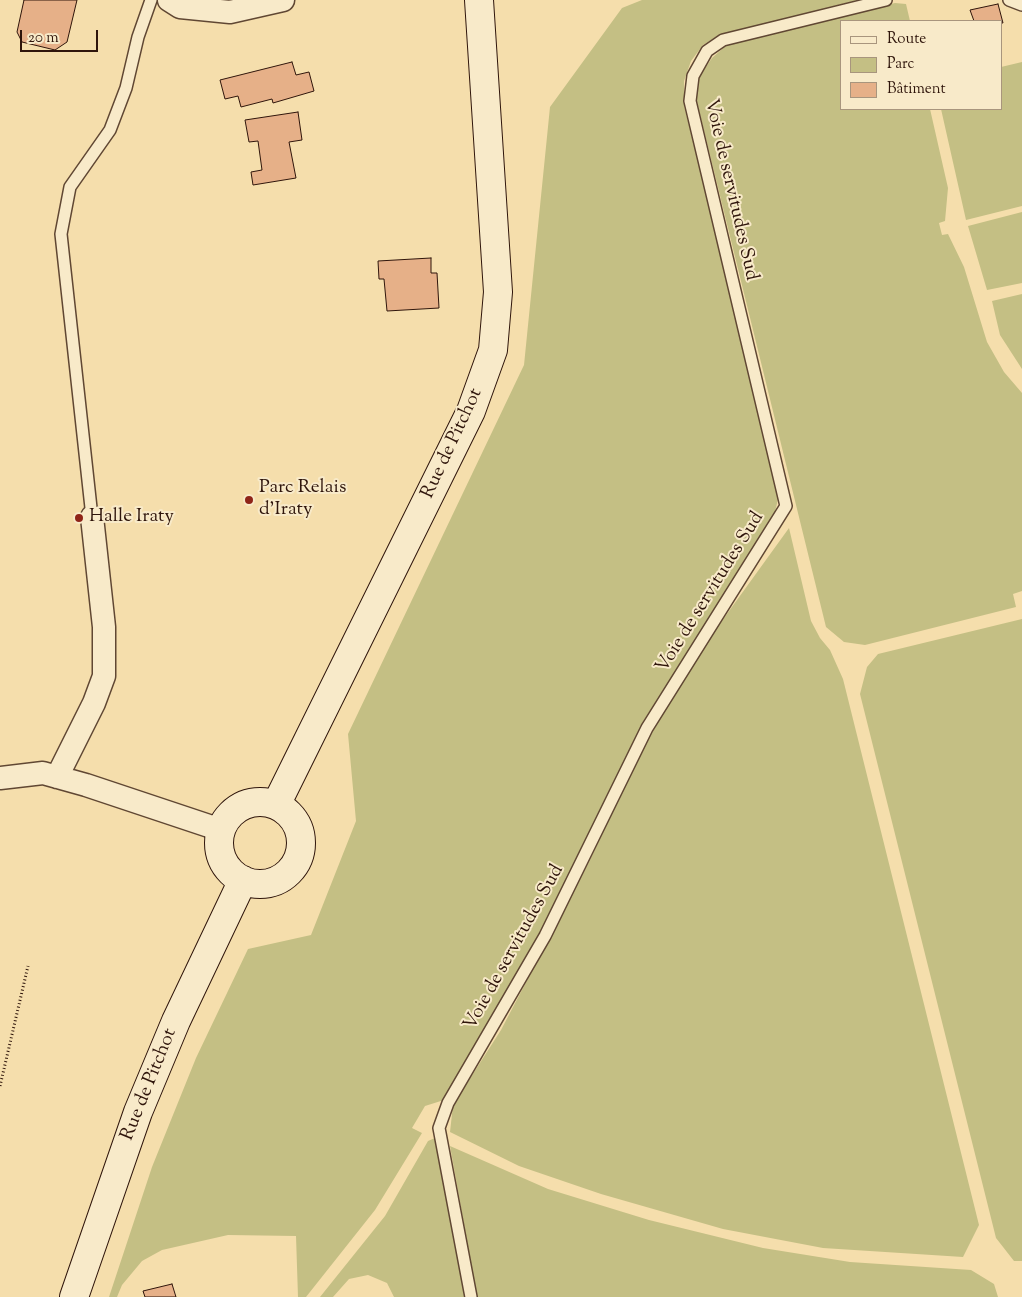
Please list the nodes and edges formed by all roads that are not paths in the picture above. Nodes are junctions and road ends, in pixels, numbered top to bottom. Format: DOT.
graph roads {
  1 [pos="151,0"];
  2 [pos="169,0"];
  3 [pos="283,0"];
  4 [pos="479,0"];
  5 [pos="497,0"];
  6 [pos="886,0"];
  7 [pos="1008,0"];
  8 [pos="1022,5"];
  9 [pos="484,51"];
  10 [pos="92,517"];
  11 [pos="57,777"];
  12 [pos="0,778"];
  13 [pos="276,805"];
  14 [pos="221,830"];
  15 [pos="243,880"];
  16 [pos="74,1297"];
  17 [pos="471,1297"];
  1 -- 10 [label="lane"];
  2 -- 3 [label="street"];
  4 -- 9 [label="street, Rue de Pitchot"];
  5 -- 9 [label="street"];
  6 -- 17 [label="lane, Voie de servitudes Sud"];
  7 -- 8 [label="lane"];
  9 -- 13 [label="street, Rue de Pitchot"];
  10 -- 11 [label="street"];
  11 -- 12 [label="street"];
  11 -- 14 [label="street"];
  13 -- 14 [label="street"];
  13 -- 15 [label="street"];
  14 -- 15 [label="street"];
  15 -- 16 [label="street, Rue de Pitchot"];
}
